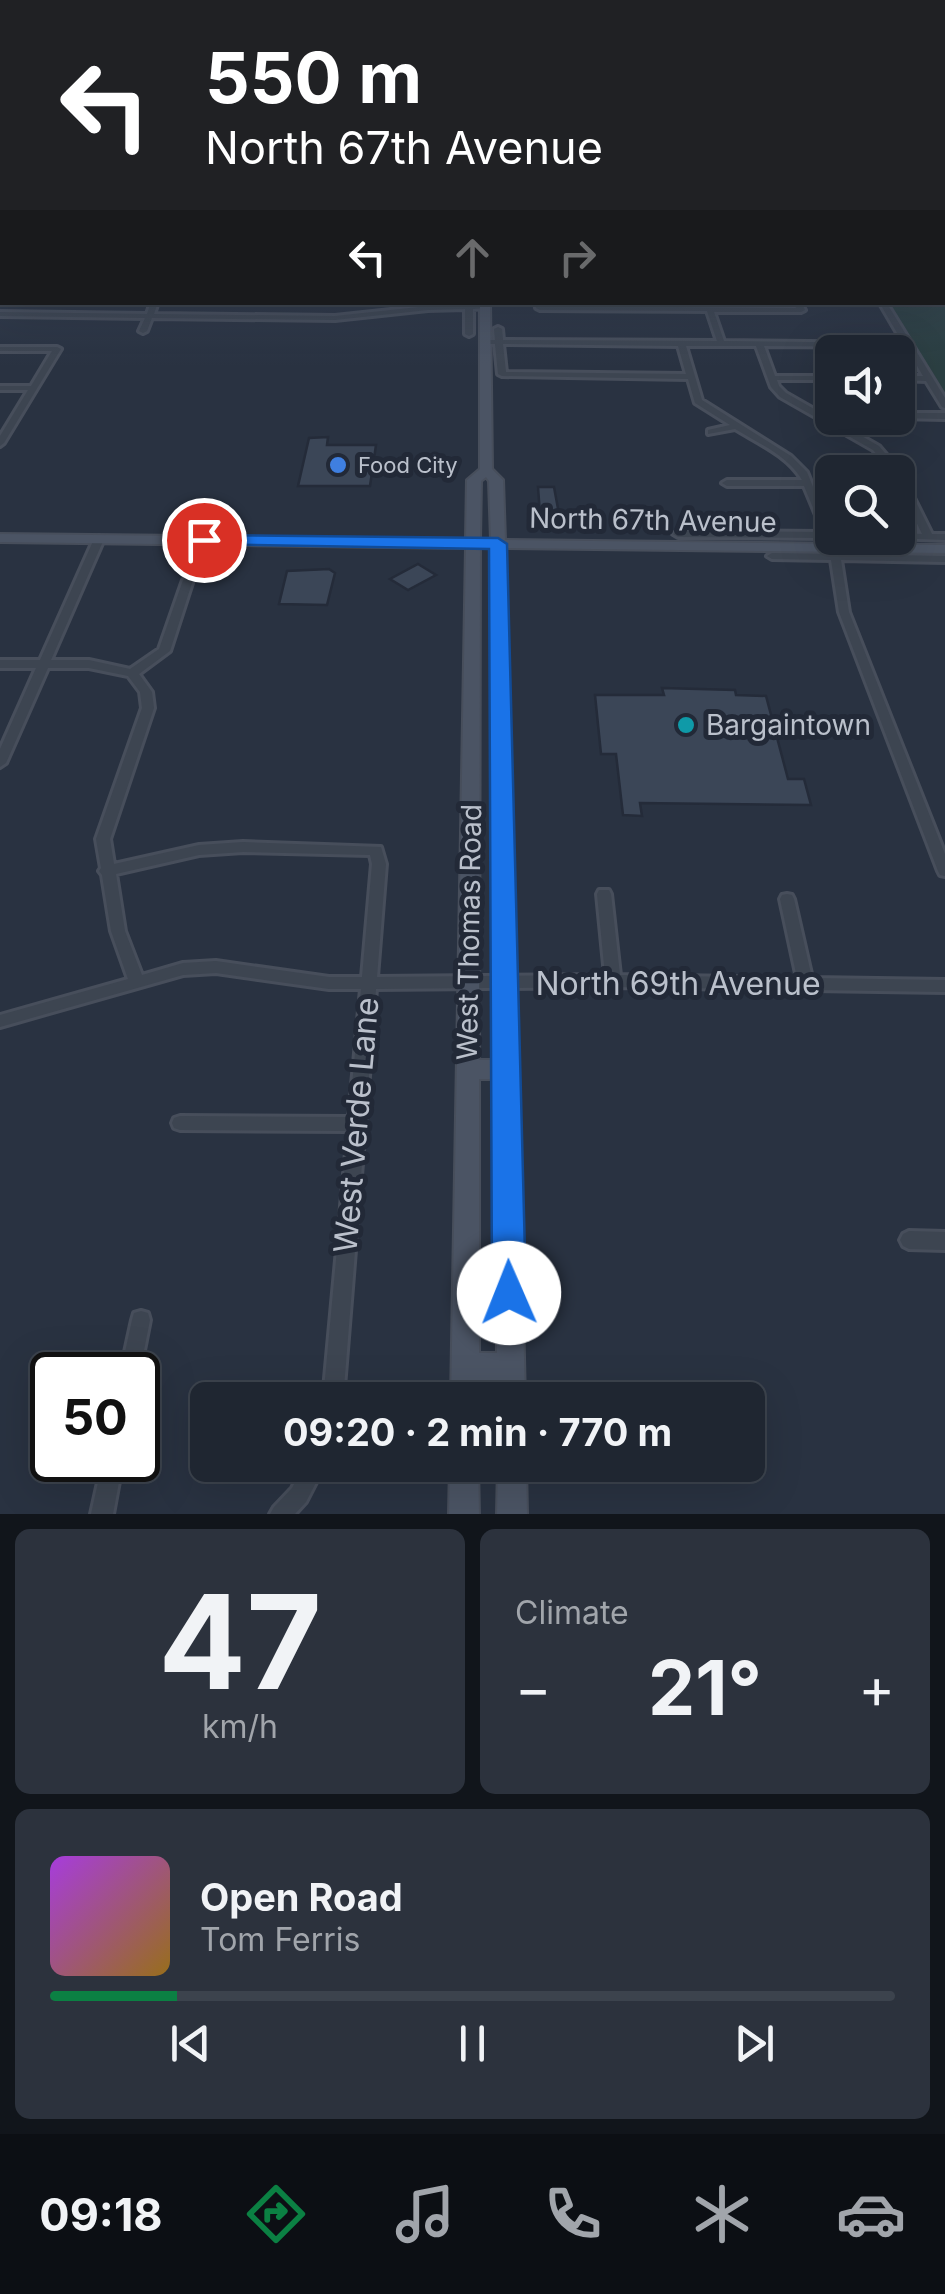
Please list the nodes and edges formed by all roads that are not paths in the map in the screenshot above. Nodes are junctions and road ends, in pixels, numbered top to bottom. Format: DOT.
graph roads {
  1 [pos="29,305"];
  2 [pos="154,305"];
  3 [pos="235,305"];
  4 [pos="318,305"];
  5 [pos="444,305"];
  6 [pos="469,305"];
  7 [pos="485,305"];
  8 [pos="540,305"];
  9 [pos="884,305"];
  10 [pos="623,306"];
  11 [pos="799,306"];
  12 [pos="395,307"];
  13 [pos="710,310"];
  14 [pos="0,314"];
  15 [pos="23,314"];
  16 [pos="151,316"];
  17 [pos="230,316"];
  18 [pos="315,318"];
  19 [pos="498,329"];
  20 [pos="142,330"];
  21 [pos="469,334"];
  22 [pos="902,335"];
  23 [pos="492,342"];
  24 [pos="682,343"];
  25 [pos="721,344"];
  26 [pos="759,344"];
  27 [pos="815,344"];
  28 [pos="0,348"];
  29 [pos="915,357"];
  30 [pos="690,377"];
  31 [pos="772,378"];
  32 [pos="815,378"];
  33 [pos="915,379"];
  34 [pos="928,379"];
  35 [pos="0,388"];
  36 [pos="34,388"];
  37 [pos="945,405"];
  38 [pos="815,413"];
  39 [pos="915,416"];
  40 [pos="945,416"];
  41 [pos="734,426"];
  42 [pos="3,432"];
  43 [pos="711,432"];
  44 [pos="853,435"];
  45 [pos="0,443"];
  46 [pos="883,455"];
  47 [pos="486,470"];
  48 [pos="727,483"];
  49 [pos="808,484"];
  50 [pos="815,501"];
  51 [pos="915,510"];
  52 [pos="678,534"];
  53 [pos="915,537"];
  54 [pos="929,537"];
  55 [pos="945,537"];
  56 [pos="0,538"];
  57 [pos="99,539"];
  58 [pos="815,543"];
  59 [pos="474,544"];
  60 [pos="498,544"];
  61 [pos="815,544"];
  62 [pos="815,548"];
  63 [pos="835,555"];
  64 [pos="914,555"];
  65 [pos="772,556"];
  66 [pos="944,559"];
  67 [pos="188,580"];
  68 [pos="0,664"];
  69 [pos="44,664"];
  70 [pos="132,674"];
  71 [pos="0,762"];
  72 [pos="106,871"];
  73 [pos="945,871"];
  74 [pos="604,894"];
  75 [pos="786,899"];
  76 [pos="136,980"];
  77 [pos="613,981"];
  78 [pos="504,982"];
  79 [pos="368,983"];
  80 [pos="469,983"];
  81 [pos="806,984"];
  82 [pos="945,986"];
  83 [pos="0,1020"];
  84 [pos="468,1068"];
  85 [pos="505,1070"];
  86 [pos="180,1123"];
  87 [pos="355,1124"];
  88 [pos="909,1240"];
  89 [pos="945,1242"];
  90 [pos="141,1320"];
  91 [pos="135,1352"];
  92 [pos="465,1368"];
  93 [pos="510,1368"];
  94 [pos="334,1382"];
  95 [pos="465,1382"];
  96 [pos="510,1382"];
  97 [pos="109,1482"];
  98 [pos="305,1482"];
  99 [pos="464,1482"];
  100 [pos="512,1482"];
  101 [pos="102,1514"];
  102 [pos="281,1514"];
  103 [pos="464,1514"];
  104 [pos="512,1514"];
  1 -- 15 [label="street"];
  2 -- 16 [label="street"];
  3 -- 17 [label="street"];
  4 -- 18 [label="street"];
  5 -- 12 [label="street"];
  6 -- 21 [label="street"];
  7 -- 23 [label="main road, West Thomas Road"];
  8 -- 10 [label="street"];
  9 -- 22 [label="street"];
  10 -- 13 [label="street"];
  11 -- 13 [label="street"];
  12 -- 18 [label="street"];
  13 -- 25 [label="street"];
  14 -- 15 [label="street"];
  15 -- 16 [label="street"];
  16 -- 17 [label="street"];
  16 -- 20 [label="street"];
  17 -- 18 [label="street"];
  19 -- 23 [label="street, West Thomas Road"];
  23 -- 24 [label="street"];
  23 -- 30 [label="street, West Thomas Road"];
  23 -- 47 [label="main road, West Thomas Road"];
  24 -- 25 [label="street"];
  24 -- 30 [label="street"];
  25 -- 26 [label="street"];
  26 -- 27 [label="street"];
  26 -- 31 [label="street"];
  28 -- 36 [label="street"];
  29 -- 34 [label="street"];
  30 -- 41 [label="street"];
  31 -- 32 [label="street"];
  31 -- 38 [label="street"];
  33 -- 34 [label="street"];
  34 -- 37 [label="street"];
  35 -- 36 [label="street"];
  36 -- 42 [label="street"];
  39 -- 40 [label="street"];
  41 -- 43 [label="street"];
  41 -- 49 [label="street"];
  42 -- 45 [label="street"];
  44 -- 46 [label="street"];
  47 -- 59 [label="main road, West Thomas Road"];
  47 -- 60 [label="main road, West Thomas Road"];
  48 -- 49 [label="street"];
  49 -- 50 [label="street"];
  51 -- 54 [label="street"];
  52 -- 58 [label="street, North 67th Avenue"];
  53 -- 54 [label="street"];
  54 -- 55 [label="street"];
  56 -- 57 [label="main road, North 67th Avenue"];
  57 -- 59 [label="main road, North 67th Avenue"];
  57 -- 69 [label="street"];
  59 -- 60 [label="main road, North 67th Avenue"];
  59 -- 80 [label="main road, West Thomas Road"];
  60 -- 61 [label="main road, North 67th Avenue"];
  60 -- 78 [label="main road, West Thomas Road"];
  62 -- 65 [label="street, North 67th Avenue"];
  63 -- 73 [label="street"];
  64 -- 66 [label="main road, North 67th Avenue"];
  67 -- 70 [label="street"];
  68 -- 69 [label="street"];
  69 -- 70 [label="street"];
  69 -- 71 [label="street"];
  70 -- 72 [label="street"];
  72 -- 76 [label="street"];
  72 -- 79 [label="street, West Verde Lane"];
  74 -- 77 [label="street"];
  75 -- 81 [label="street"];
  76 -- 79 [label="street, North 69th Avenue"];
  76 -- 83 [label="street, North 69th Avenue"];
  77 -- 78 [label="street, North 69th Avenue"];
  77 -- 81 [label="street, North 69th Avenue"];
  78 -- 80 [label="street, North 69th Avenue"];
  78 -- 85 [label="main road, West Thomas Road"];
  79 -- 80 [label="street, North 69th Avenue"];
  79 -- 87 [label="street, West Verde Lane"];
  80 -- 84 [label="main road, West Thomas Road"];
  81 -- 82 [label="street, North 69th Avenue"];
  84 -- 85 [label="main road"];
  84 -- 92 [label="main road, West Thomas Road"];
  85 -- 93 [label="main road, West Thomas Road"];
  86 -- 87 [label="street"];
  87 -- 94 [label="street, West Verde Lane"];
  88 -- 89 [label="street"];
  90 -- 91 [label="street"];
  92 -- 93 [label="main road"];
  92 -- 95 [label="main road, West Thomas Road"];
  93 -- 96 [label="main road, West Thomas Road"];
  97 -- 101 [label="street"];
  98 -- 102 [label="street"];
  99 -- 103 [label="main road"];
  100 -- 104 [label="main road"];
}
